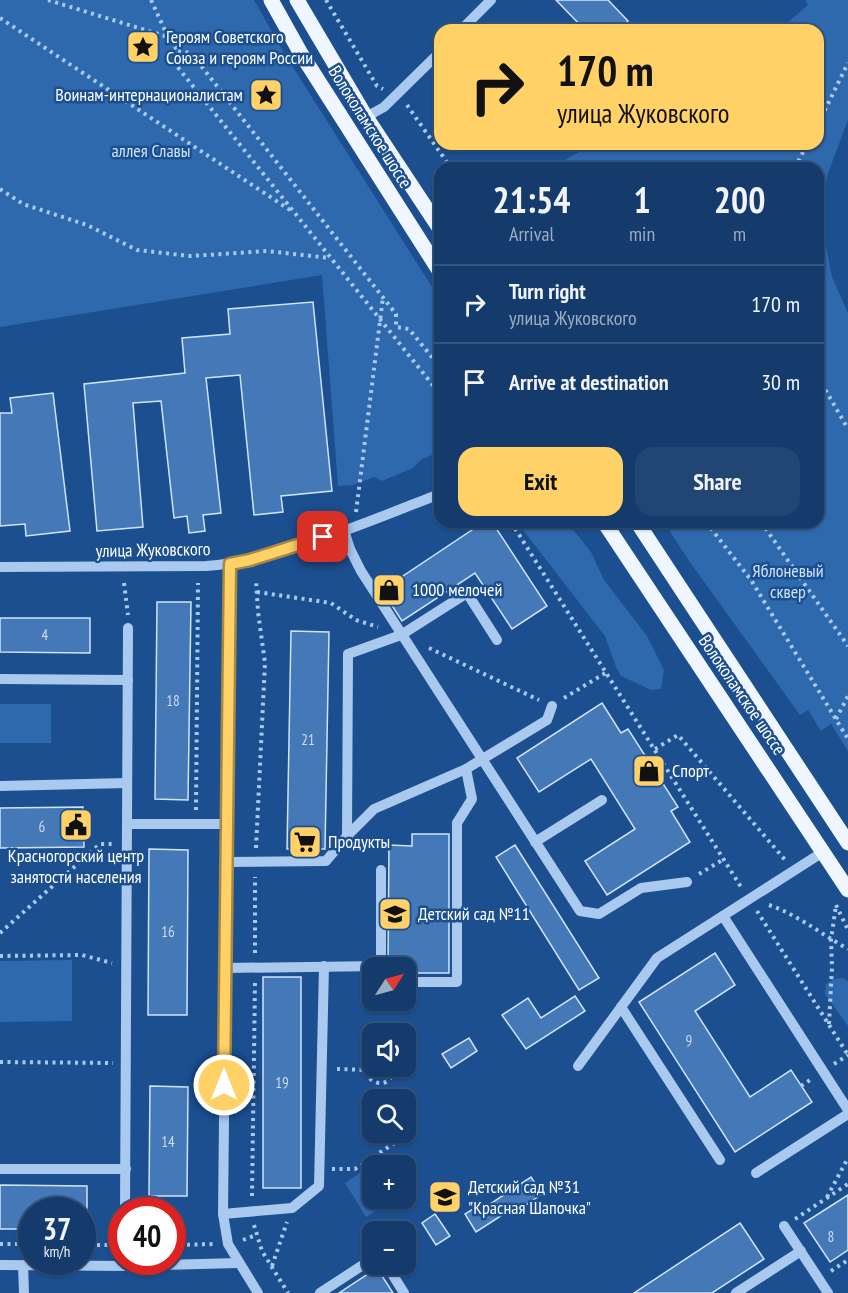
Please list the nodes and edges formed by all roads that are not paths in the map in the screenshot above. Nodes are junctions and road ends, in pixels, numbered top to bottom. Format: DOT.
graph roads {
  1 [pos="271,0"];
  2 [pos="297,0"];
  3 [pos="491,0"];
  4 [pos="467,24"];
  5 [pos="434,58"];
  6 [pos="366,117"];
  7 [pos="434,220"];
  8 [pos="434,264"];
  9 [pos="434,496"];
  10 [pos="608,528"];
  11 [pos="641,528"];
  12 [pos="344,530"];
  13 [pos="230,564"];
  14 [pos="0,567"];
  15 [pos="128,628"];
  16 [pos="401,635"];
  17 [pos="497,640"];
  18 [pos="0,679"];
  19 [pos="128,680"];
  20 [pos="552,706"];
  21 [pos="482,760"];
  22 [pos="466,769"];
  23 [pos="127,783"];
  24 [pos="0,786"];
  25 [pos="602,800"];
  26 [pos="127,824"];
  27 [pos="228,824"];
  28 [pos="347,836"];
  29 [pos="536,843"];
  30 [pos="848,843"];
  31 [pos="823,852"];
  32 [pos="227,862"];
  33 [pos="381,870"];
  34 [pos="687,882"];
  35 [pos="848,890"];
  36 [pos="723,916"];
  37 [pos="381,957"];
  38 [pos="324,966"];
  39 [pos="362,967"];
  40 [pos="225,968"];
  41 [pos="416,982"];
  42 [pos="621,1007"];
  43 [pos="578,1066"];
  44 [pos="848,1112"];
  45 [pos="720,1160"];
  46 [pos="0,1169"];
  47 [pos="126,1169"];
  48 [pos="756,1173"];
  49 [pos="125,1197"];
  50 [pos="223,1214"];
  51 [pos="784,1226"];
  52 [pos="801,1251"];
  53 [pos="186,1263"];
  54 [pos="238,1263"];
  55 [pos="0,1265"];
  56 [pos="18,1266"];
  57 [pos="362,1267"];
  58 [pos="23,1275"];
  59 [pos="393,1275"];
  60 [pos="335,1289"];
  61 [pos="24,1293"];
  62 [pos="258,1293"];
  63 [pos="320,1293"];
  64 [pos="404,1293"];
  65 [pos="736,1293"];
  66 [pos="828,1293"];
  1 -- 8 [label="main road, Волоколамское шоссе"];
  2 -- 6 [label="main road, Волоколамское шоссе"];
  3 -- 4 [label="street"];
  5 -- 6 [label="street"];
  6 -- 7 [label="main road, Волоколамское шоссе"];
  9 -- 12 [label="street, улица Жуковского"];
  10 -- 31 [label="main road, Волоколамское шоссе"];
  11 -- 30 [label="main road, Волоколамское шоссе"];
  12 -- 13 [label="street, улица Жуковского"];
  12 -- 16 [label="street"];
  13 -- 14 [label="street, улица Жуковского"];
  13 -- 27 [label="street"];
  15 -- 19 [label="street"];
  16 -- 17 [label="street"];
  16 -- 21 [label="street"];
  16 -- 28 [label="street"];
  18 -- 19 [label="street"];
  19 -- 23 [label="street"];
  20 -- 21 [label="street"];
  21 -- 22 [label="street"];
  21 -- 29 [label="street"];
  22 -- 28 [label="street"];
  22 -- 41 [label="street"];
  23 -- 24 [label="street"];
  23 -- 26 [label="street"];
  25 -- 29 [label="street"];
  26 -- 27 [label="street"];
  26 -- 47 [label="street"];
  27 -- 32 [label="street"];
  28 -- 32 [label="street"];
  29 -- 34 [label="street"];
  31 -- 35 [label="main road, Волоколамское шоссе"];
  31 -- 36 [label="street"];
  32 -- 40 [label="street"];
  33 -- 37 [label="street"];
  36 -- 42 [label="street"];
  36 -- 44 [label="street"];
  38 -- 39 [label="street"];
  38 -- 40 [label="street"];
  38 -- 50 [label="street"];
  40 -- 50 [label="street"];
  42 -- 43 [label="street"];
  42 -- 45 [label="street"];
  44 -- 48 [label="street"];
  46 -- 47 [label="street"];
  47 -- 49 [label="street"];
  50 -- 54 [label="street"];
  51 -- 52 [label="street"];
  52 -- 65 [label="street"];
  52 -- 66 [label="street"];
  53 -- 54 [label="street"];
  54 -- 62 [label="street"];
  55 -- 56 [label="street"];
  57 -- 60 [label="street"];
  58 -- 61 [label="street"];
  59 -- 64 [label="street"];
  60 -- 63 [label="street"];
}
